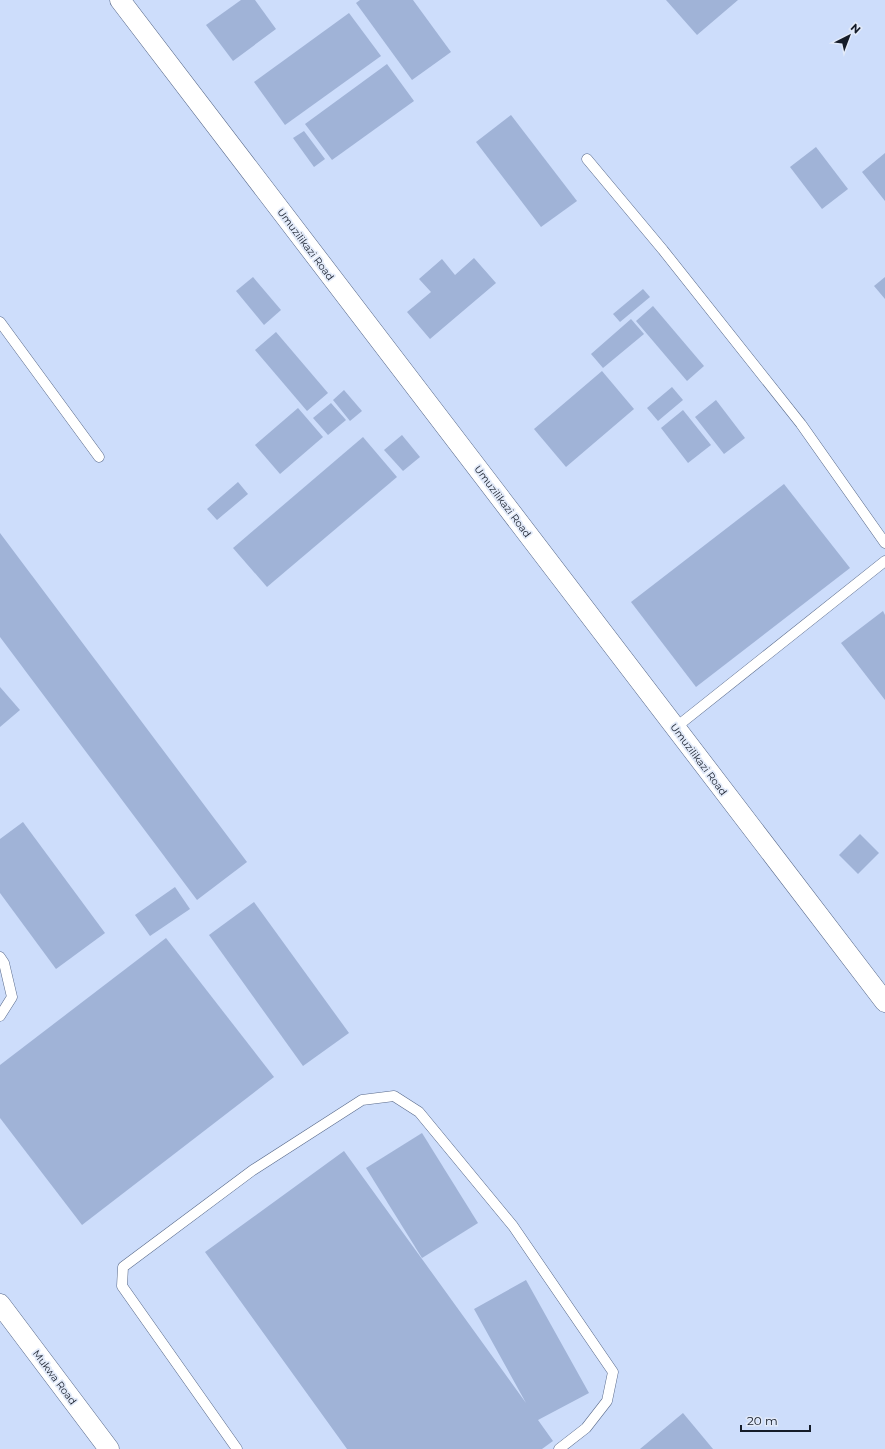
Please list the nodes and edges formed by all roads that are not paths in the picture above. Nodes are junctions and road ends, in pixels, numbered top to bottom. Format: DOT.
graph roads {
  1 [pos="120,0"];
  2 [pos="587,159"];
  3 [pos="0,322"];
  4 [pos="99,457"];
  5 [pos="885,543"];
  6 [pos="885,561"];
  7 [pos="675,728"];
  8 [pos="0,957"];
  9 [pos="885,1002"];
  10 [pos="0,1016"];
  11 [pos="0,1304"];
  12 [pos="109,1449"];
  13 [pos="237,1449"];
  14 [pos="559,1449"];
  1 -- 7 [label="street, Umuzilikazi Road"];
  2 -- 5 [label="lane"];
  3 -- 4 [label="lane"];
  6 -- 7 [label="lane"];
  7 -- 9 [label="street, Umuzilikazi Road"];
  8 -- 10 [label="lane"];
  11 -- 12 [label="street, Mukwa Road"];
  13 -- 14 [label="lane"];
}
